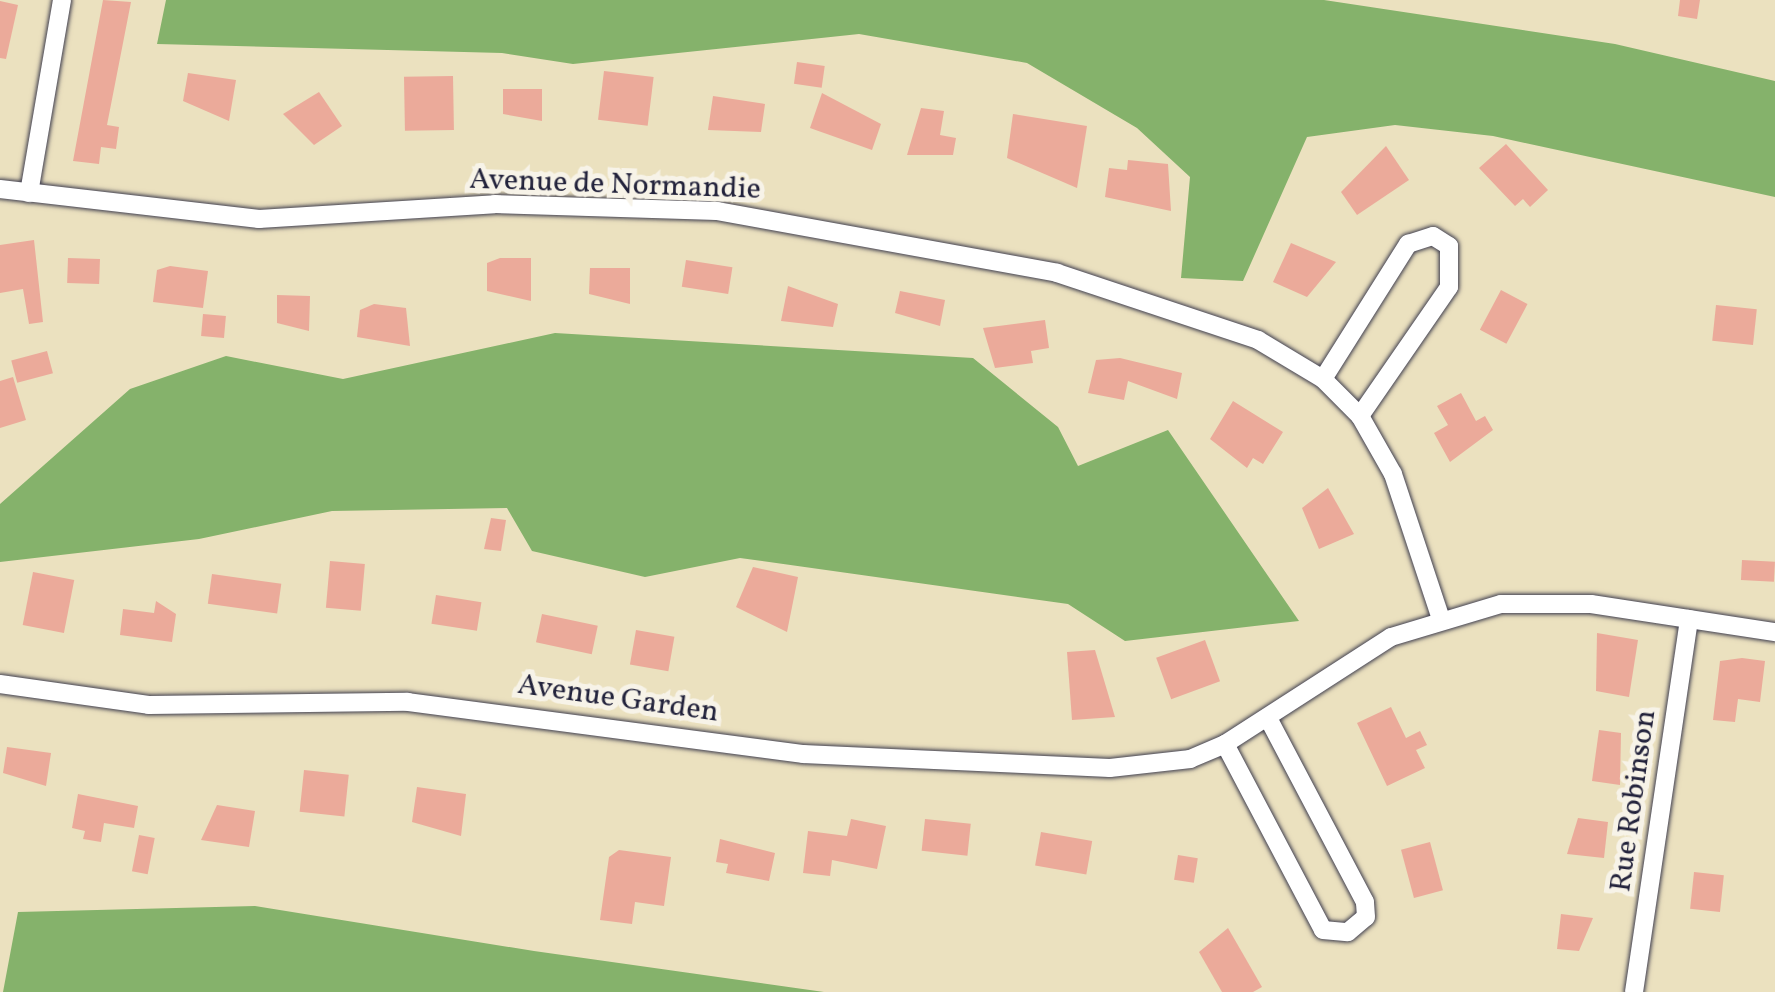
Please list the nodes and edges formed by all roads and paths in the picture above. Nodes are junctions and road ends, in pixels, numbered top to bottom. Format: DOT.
graph roads {
  1 [pos="62,0"];
  2 [pos="0,188"];
  3 [pos="29,192"];
  4 [pos="1322,380"];
  5 [pos="1360,416"];
  6 [pos="1440,616"];
  7 [pos="1689,619"];
  8 [pos="1775,632"];
  9 [pos="0,684"];
  10 [pos="1269,720"];
  11 [pos="1225,744"];
  12 [pos="1634,992"];
  1 -- 3 [label="street"];
  2 -- 3 [label="street, Avenue de Normandie"];
  3 -- 4 [label="street, Avenue de Normandie"];
  4 -- 5 [label="street, Avenue de Normandie"];
  4 -- 5 [label="street"];
  5 -- 6 [label="street, Avenue de Normandie"];
  6 -- 7 [label="street, Avenue Garden"];
  6 -- 10 [label="street, Avenue Garden"];
  7 -- 8 [label="street, Avenue Garden"];
  7 -- 12 [label="street, Rue Robinson"];
  9 -- 11 [label="street, Avenue Garden"];
  10 -- 11 [label="street, Avenue Garden"];
  10 -- 11 [label="street"];
}
